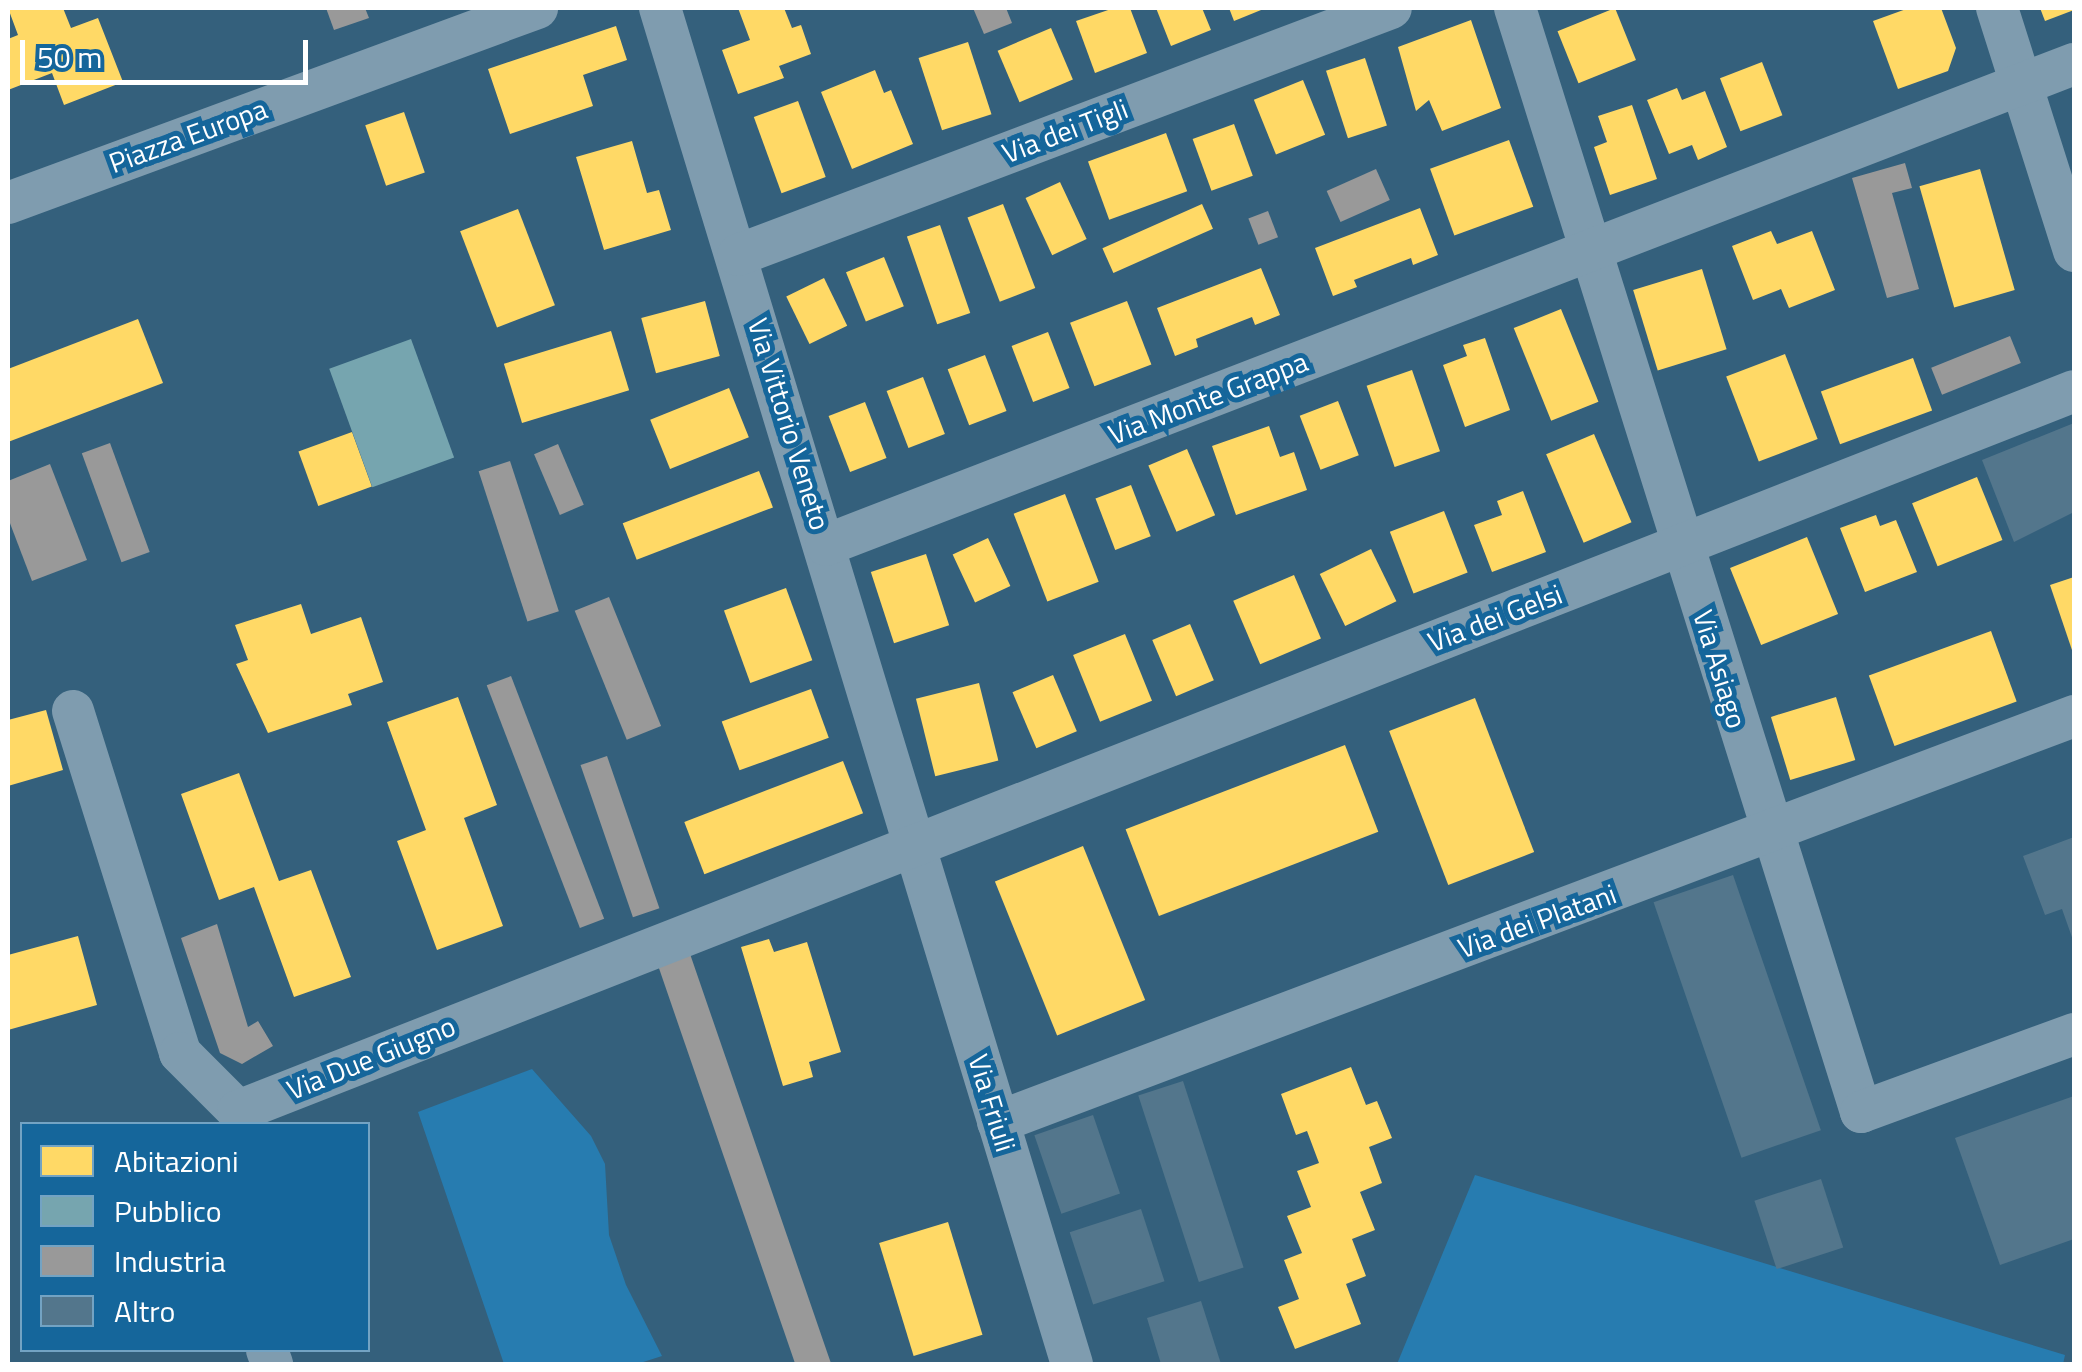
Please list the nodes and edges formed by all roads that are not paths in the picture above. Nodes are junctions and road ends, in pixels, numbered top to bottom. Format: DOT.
graph roads {
  1 [pos="538,8"];
  2 [pos="660,8"];
  3 [pos="1391,8"];
  4 [pos="1516,8"];
  5 [pos="1997,8"];
  6 [pos="2074,64"];
  7 [pos="2022,84"];
  8 [pos="8,203"];
  9 [pos="1590,250"];
  10 [pos="2074,250"];
  11 [pos="738,255"];
  12 [pos="2074,391"];
  13 [pos="826,546"];
  14 [pos="1682,547"];
  15 [pos="72,711"];
  16 [pos="2074,716"];
  17 [pos="1772,834"];
  18 [pos="914,842"];
  19 [pos="2074,1034"];
  20 [pos="234,1118"];
  21 [pos="998,1122"];
  22 [pos="1072,1364"];
  1 -- 8 [label="street, Piazza Europa"];
  2 -- 11 [label="street, Via Vittorio Veneto"];
  3 -- 11 [label="street, Via dei Tigli"];
  4 -- 9 [label="street, Via Asiago"];
  5 -- 7 [label="street"];
  6 -- 7 [label="street, Via Monte Grappa"];
  7 -- 9 [label="street, Via Monte Grappa"];
  7 -- 10 [label="street"];
  9 -- 13 [label="street, Via Monte Grappa"];
  9 -- 14 [label="street, Via Asiago"];
  11 -- 13 [label="street, Via Vittorio Veneto"];
  12 -- 14 [label="street, Via dei Gelsi"];
  13 -- 18 [label="street, Via Vittorio Veneto"];
  14 -- 17 [label="street, Via Asiago"];
  14 -- 18 [label="street, Via dei Gelsi"];
  15 -- 20 [label="street, Via Due Giugno"];
  16 -- 17 [label="street, Via dei Platani"];
  17 -- 19 [label="street, Via Asiago"];
  17 -- 21 [label="street, Via dei Platani"];
  18 -- 20 [label="street, Via Due Giugno"];
  18 -- 21 [label="street, Via Friuli"];
  21 -- 22 [label="street, Via Friuli"];
}
